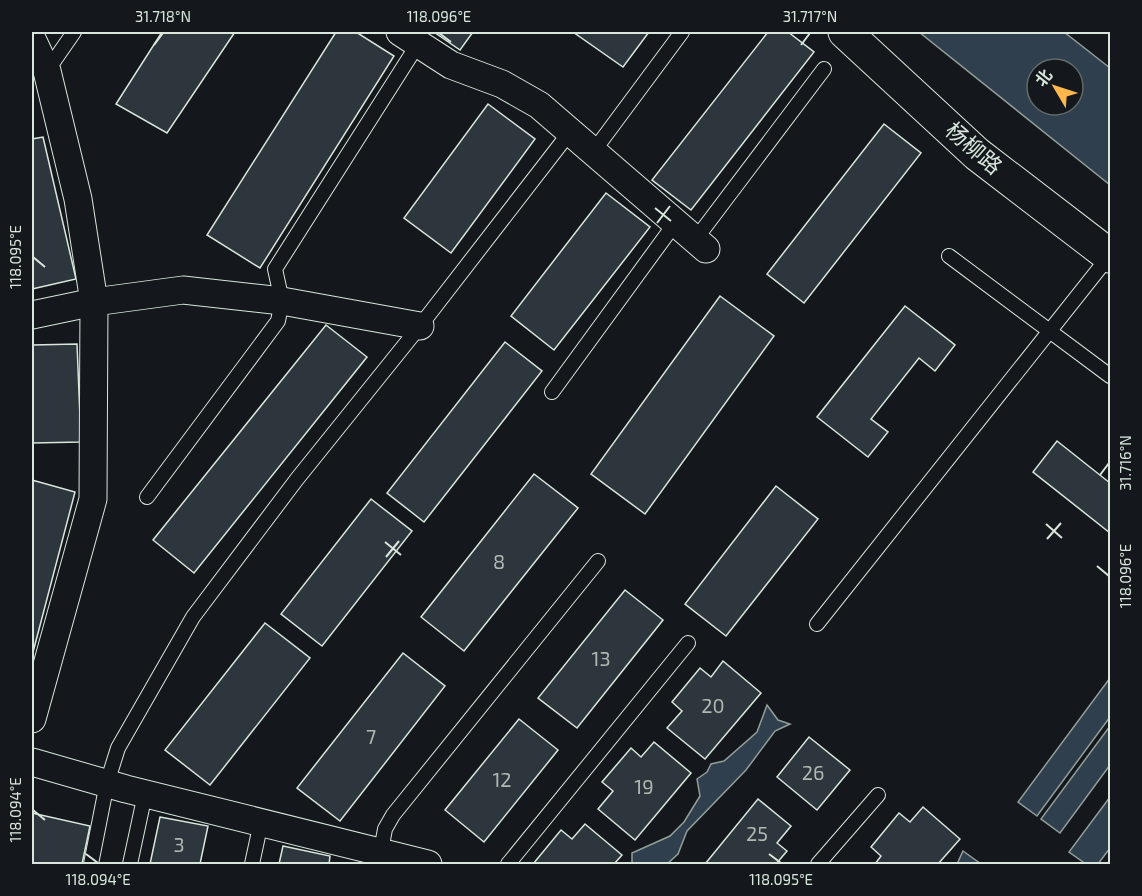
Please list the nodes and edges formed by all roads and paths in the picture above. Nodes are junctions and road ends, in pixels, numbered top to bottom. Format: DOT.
graph roads {
  1 [pos="74,32"];
  2 [pos="682,32"];
  3 [pos="845,32"];
  4 [pos="409,38"];
  5 [pos="32,39"];
  6 [pos="824,69"];
  7 [pos="47,71"];
  8 [pos="570,132"];
  9 [pos="593,152"];
  10 [pos="692,237"];
  11 [pos="949,256"];
  12 [pos="1110,256"];
  13 [pos="282,301"];
  14 [pos="94,302"];
  15 [pos="32,315"];
  16 [pos="420,326"];
  17 [pos="1050,330"];
  18 [pos="1110,376"];
  19 [pos="552,392"];
  20 [pos="147,497"];
  21 [pos="598,561"];
  22 [pos="818,624"];
  23 [pos="688,643"];
  24 [pos="32,719"];
  25 [pos="32,762"];
  26 [pos="106,783"];
  27 [pos="145,794"];
  28 [pos="878,795"];
  29 [pos="261,822"];
  30 [pos="380,859"];
  31 [pos="90,864"];
  32 [pos="130,864"];
  33 [pos="252,864"];
  34 [pos="428,864"];
  35 [pos="508,864"];
  36 [pos="818,864"];
  1 -- 7 [label="lane"];
  2 -- 9 [label="lane"];
  3 -- 12 [label="street, 杨柳路"];
  4 -- 8 [label="street"];
  4 -- 13 [label="lane"];
  5 -- 7 [label="street"];
  6 -- 10 [label="lane"];
  7 -- 14 [label="street"];
  8 -- 9 [label="street"];
  8 -- 16 [label="lane"];
  9 -- 10 [label="street"];
  10 -- 19 [label="lane"];
  11 -- 17 [label="lane"];
  12 -- 17 [label="lane"];
  13 -- 14 [label="street"];
  13 -- 16 [label="street"];
  13 -- 20 [label="lane"];
  14 -- 15 [label="street"];
  14 -- 24 [label="street"];
  16 -- 26 [label="lane"];
  17 -- 18 [label="lane"];
  17 -- 22 [label="lane"];
  21 -- 30 [label="lane"];
  23 -- 35 [label="lane"];
  25 -- 26 [label="street"];
  26 -- 27 [label="street"];
  26 -- 31 [label="lane"];
  27 -- 29 [label="street"];
  27 -- 32 [label="lane"];
  28 -- 36 [label="lane"];
  29 -- 30 [label="street"];
  29 -- 33 [label="lane"];
  30 -- 34 [label="street"];
}
